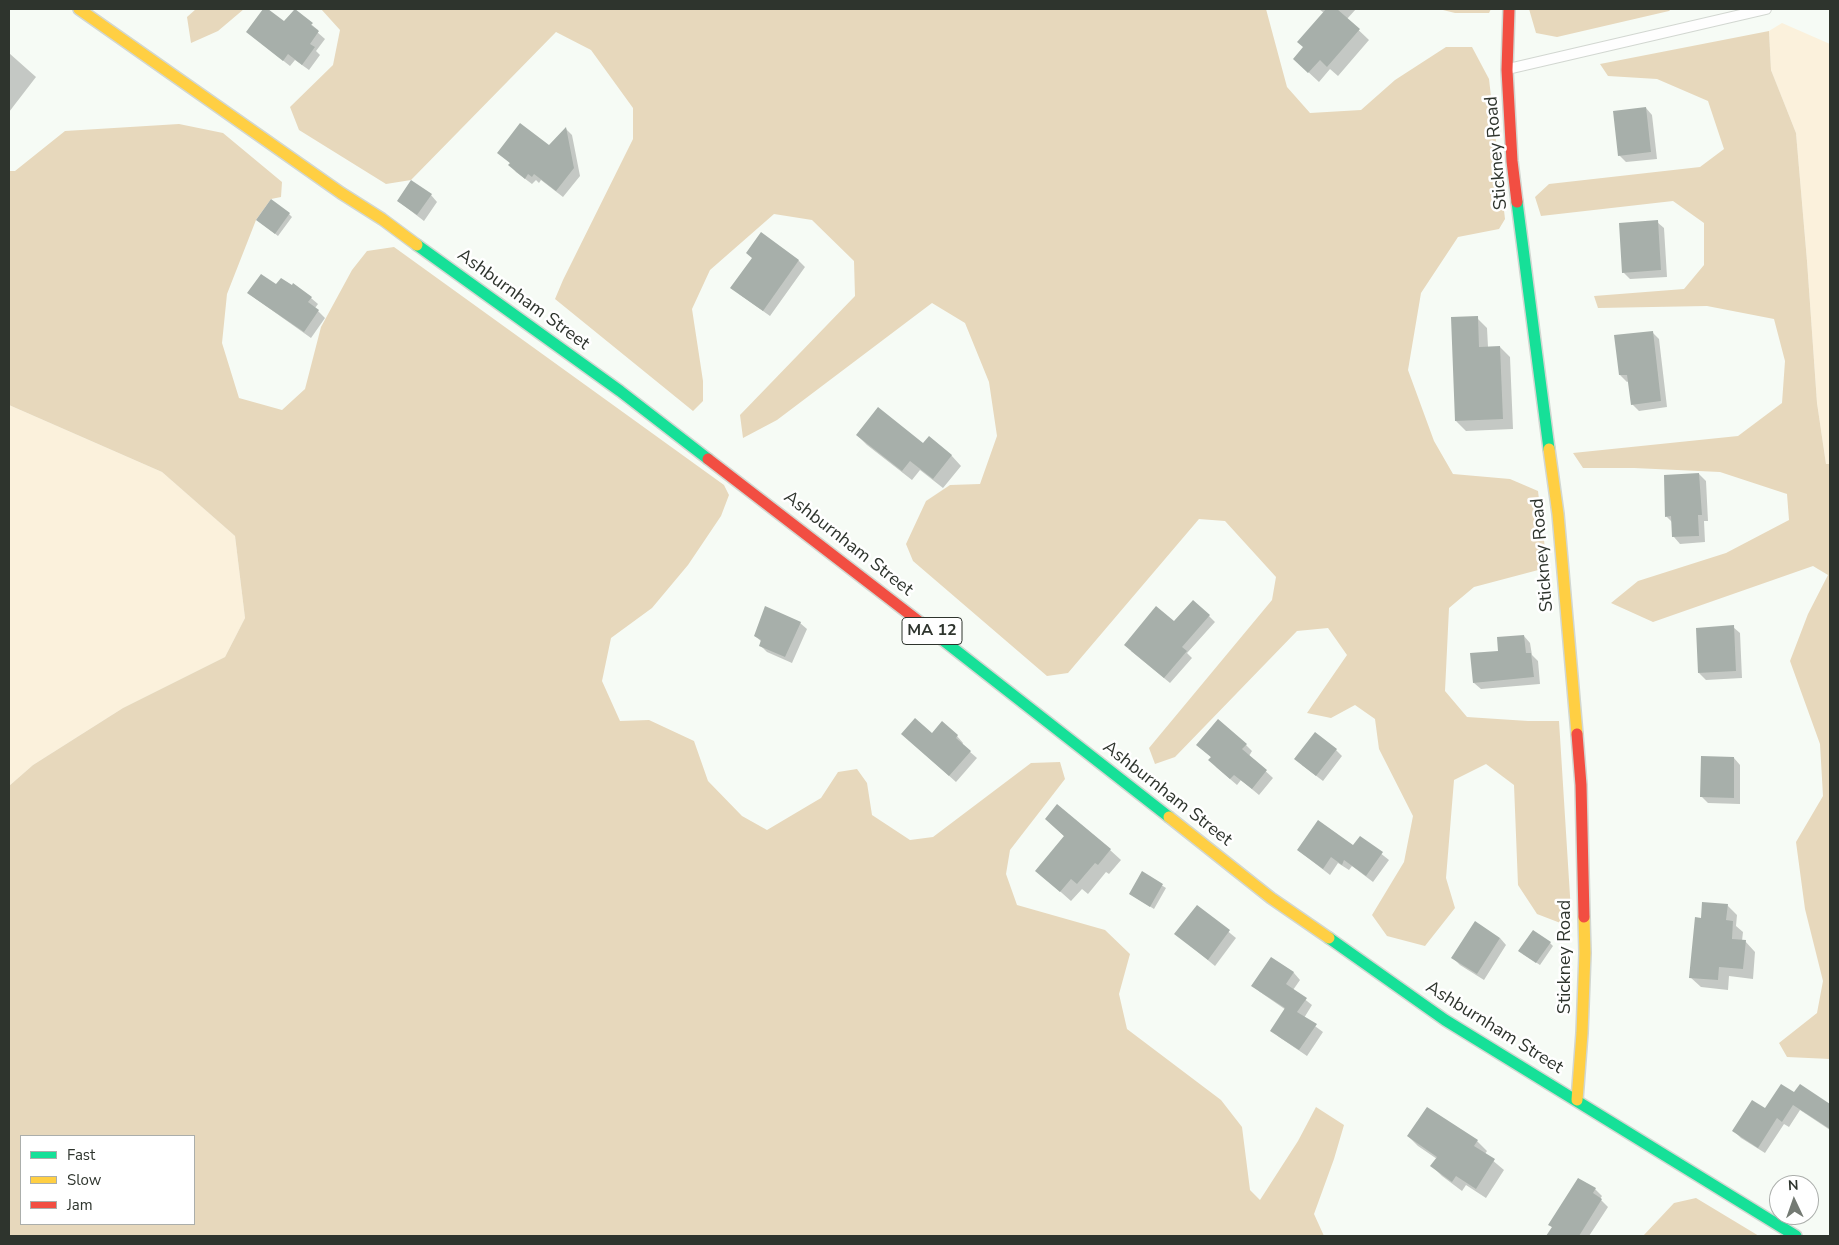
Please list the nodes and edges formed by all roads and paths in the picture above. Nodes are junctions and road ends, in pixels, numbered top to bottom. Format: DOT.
graph roads {
  1 [pos="79,9"];
  2 [pos="1509,9"];
  3 [pos="1766,9"];
  4 [pos="1507,70"];
  5 [pos="1577,1100"];
  6 [pos="1796,1236"];
  1 -- 5 [label="main road, Ashburnham Street / MA 12"];
  2 -- 4 [label="main road, Stickney Road"];
  3 -- 4 [label="lane"];
  4 -- 5 [label="main road, Stickney Road"];
  5 -- 6 [label="main road, Ashburnham Street / MA 12"];
}
